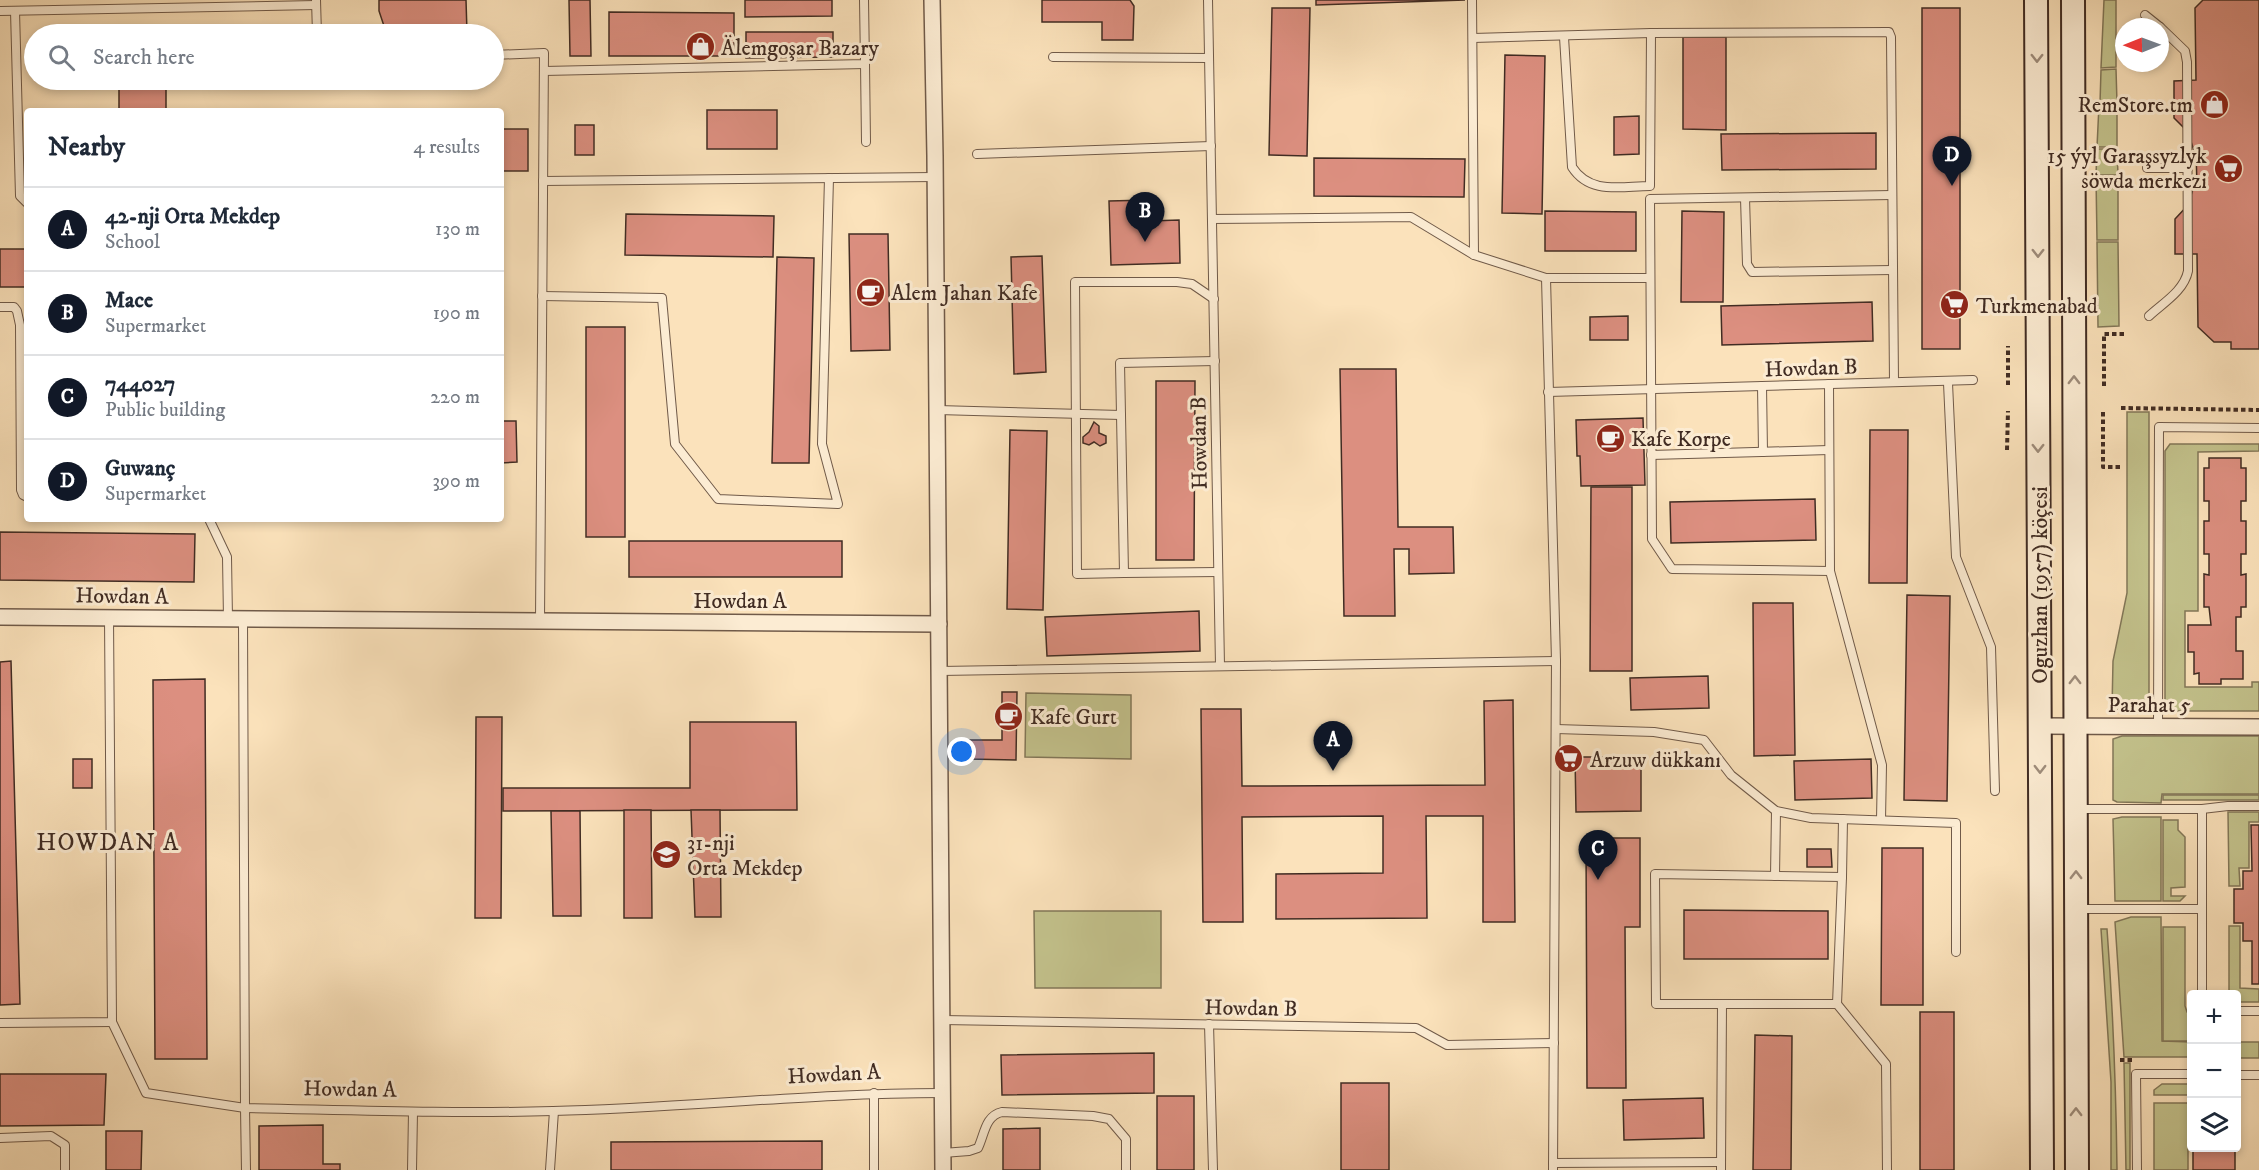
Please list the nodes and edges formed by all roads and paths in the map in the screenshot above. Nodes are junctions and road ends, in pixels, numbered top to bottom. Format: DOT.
graph roads {
  1 [pos="864,0"];
  2 [pos="932,0"];
  3 [pos="1208,0"];
  4 [pos="1472,0"];
  5 [pos="2036,0"];
  6 [pos="2073,0"];
  7 [pos="316,3"];
  8 [pos="0,11"];
  9 [pos="15,11"];
  10 [pos="2145,15"];
  11 [pos="2149,18"];
  12 [pos="317,24"];
  13 [pos="1651,33"];
  14 [pos="2169,36"];
  15 [pos="1564,37"];
  16 [pos="1473,38"];
  17 [pos="504,55"];
  18 [pos="1053,57"];
  19 [pos="1209,58"];
  20 [pos="865,64"];
  21 [pos="544,70"];
  22 [pos="866,142"];
  23 [pos="1211,146"];
  24 [pos="977,154"];
  25 [pos="2147,168"];
  26 [pos="2188,168"];
  27 [pos="935,177"];
  28 [pos="829,178"];
  29 [pos="543,181"];
  30 [pos="1650,186"];
  31 [pos="1892,195"];
  32 [pos="1745,198"];
  33 [pos="1650,199"];
  34 [pos="24,200"];
  35 [pos="1212,219"];
  36 [pos="1474,255"];
  37 [pos="1892,270"];
  38 [pos="1546,278"];
  39 [pos="1649,278"];
  40 [pos="542,296"];
  41 [pos="1214,299"];
  42 [pos="0,307"];
  43 [pos="2149,316"];
  44 [pos="23,325"];
  45 [pos="2125,334"];
  46 [pos="2008,346"];
  47 [pos="1215,361"];
  48 [pos="1973,381"];
  49 [pos="1894,382"];
  50 [pos="1948,383"];
  51 [pos="1829,384"];
  52 [pos="2008,385"];
  53 [pos="1762,386"];
  54 [pos="2104,386"];
  55 [pos="1650,389"];
  56 [pos="1548,392"];
  57 [pos="2121,408"];
  58 [pos="938,410"];
  59 [pos="2259,410"];
  60 [pos="2007,411"];
  61 [pos="2103,412"];
  62 [pos="1076,415"];
  63 [pos="1121,415"];
  64 [pos="2259,428"];
  65 [pos="1829,450"];
  66 [pos="2007,450"];
  67 [pos="1763,452"];
  68 [pos="1651,455"];
  69 [pos="2121,467"];
  70 [pos="24,496"];
  71 [pos="211,522"];
  72 [pos="1830,571"];
  73 [pos="1218,572"];
  74 [pos="1124,573"];
  75 [pos="0,617"];
  76 [pos="109,617"];
  77 [pos="236,620"];
  78 [pos="540,622"];
  79 [pos="939,624"];
  80 [pos="1556,661"];
  81 [pos="1220,666"];
  82 [pos="940,671"];
  83 [pos="2040,726"];
  84 [pos="2075,726"];
  85 [pos="2158,726"];
  86 [pos="2259,727"];
  87 [pos="1556,729"];
  88 [pos="1995,791"];
  89 [pos="2259,806"];
  90 [pos="2076,809"];
  91 [pos="2202,809"];
  92 [pos="1776,811"];
  93 [pos="1843,819"];
  94 [pos="1881,820"];
  95 [pos="1775,876"];
  96 [pos="1842,877"];
  97 [pos="2076,909"];
  98 [pos="2202,909"];
  99 [pos="1956,952"];
  100 [pos="2202,990"];
  101 [pos="1722,1004"];
  102 [pos="1837,1004"];
  103 [pos="2241,1011"];
  104 [pos="2259,1011"];
  105 [pos="942,1020"];
  106 [pos="112,1022"];
  107 [pos="0,1023"];
  108 [pos="1209,1024"];
  109 [pos="1554,1043"];
  110 [pos="2187,1074"];
  111 [pos="2241,1075"];
  112 [pos="2259,1075"];
  113 [pos="874,1093"];
  114 [pos="942,1093"];
  115 [pos="245,1108"];
  116 [pos="554,1111"];
  117 [pos="413,1112"];
  118 [pos="0,1138"];
  119 [pos="943,1153"];
  120 [pos="1553,1166"];
  121 [pos="1721,1166"];
  122 [pos="65,1170"];
  123 [pos="246,1170"];
  124 [pos="412,1170"];
  125 [pos="550,1170"];
  126 [pos="874,1170"];
  127 [pos="943,1170"];
  128 [pos="1126,1170"];
  129 [pos="1212,1170"];
  130 [pos="1887,1170"];
  131 [pos="2042,1170"];
  132 [pos="2077,1170"];
  133 [pos="2137,1170"];
  1 -- 20 [label="lane"];
  2 -- 27 [label="street"];
  3 -- 19 [label="lane, Howdan B"];
  4 -- 16 [label="lane"];
  5 -- 83 [label="main road, Oguzhan (1957) köçesi, one-way"];
  84 -- 6 [label="main road, Oguzhan (1957) köçesi, one-way"];
  7 -- 9 [label="lane"];
  7 -- 12 [label="lane"];
  8 -- 9 [label="lane"];
  9 -- 34 [label="lane"];
  10 -- 11 [label="lane"];
  13 -- 15 [label="lane"];
  13 -- 30 [label="lane"];
  13 -- 31 [label="lane"];
  14 -- 26 [label="lane"];
  15 -- 16 [label="lane"];
  15 -- 30 [label="lane"];
  16 -- 36 [label="lane"];
  17 -- 21 [label="lane"];
  18 -- 19 [label="lane"];
  19 -- 23 [label="lane, Howdan B"];
  20 -- 21 [label="lane"];
  20 -- 22 [label="lane"];
  21 -- 29 [label="lane"];
  23 -- 24 [label="lane"];
  23 -- 35 [label="lane, Howdan B"];
  25 -- 26 [label="lane"];
  26 -- 43 [label="lane"];
  27 -- 28 [label="lane"];
  27 -- 58 [label="street"];
  28 -- 29 [label="lane"];
  28 -- 40 [label="lane"];
  29 -- 40 [label="lane"];
  30 -- 33 [label="lane"];
  31 -- 32 [label="lane"];
  31 -- 37 [label="lane"];
  32 -- 33 [label="lane"];
  32 -- 37 [label="lane"];
  33 -- 39 [label="lane"];
  35 -- 36 [label="lane"];
  35 -- 41 [label="lane, Howdan B"];
  36 -- 38 [label="lane"];
  37 -- 49 [label="lane"];
  38 -- 39 [label="lane"];
  38 -- 56 [label="lane"];
  39 -- 55 [label="lane"];
  40 -- 78 [label="lane"];
  41 -- 47 [label="lane, Howdan B"];
  41 -- 62 [label="lane"];
  42 -- 44 [label="lane"];
  44 -- 70 [label="lane"];
  45 -- 54 [label="path"];
  46 -- 52 [label="path"];
  47 -- 63 [label="lane"];
  47 -- 73 [label="lane, Howdan B"];
  48 -- 50 [label="lane, Howdan B"];
  49 -- 50 [label="lane, Howdan B"];
  49 -- 51 [label="lane, Howdan B"];
  50 -- 88 [label="lane"];
  51 -- 53 [label="lane, Howdan B"];
  51 -- 65 [label="lane"];
  53 -- 55 [label="lane, Howdan B"];
  53 -- 67 [label="lane"];
  55 -- 56 [label="lane, Howdan B"];
  55 -- 68 [label="lane"];
  56 -- 80 [label="lane"];
  57 -- 59 [label="path"];
  58 -- 62 [label="lane"];
  58 -- 79 [label="street"];
  60 -- 66 [label="path"];
  61 -- 69 [label="path"];
  62 -- 63 [label="lane"];
  62 -- 74 [label="lane"];
  63 -- 74 [label="lane"];
  64 -- 85 [label="lane"];
  65 -- 67 [label="lane"];
  65 -- 72 [label="lane"];
  67 -- 68 [label="lane"];
  68 -- 72 [label="lane"];
  71 -- 77 [label="lane"];
  72 -- 94 [label="lane"];
  73 -- 74 [label="lane"];
  73 -- 81 [label="lane, Howdan B"];
  75 -- 76 [label="street, Howdan A"];
  76 -- 77 [label="street, Howdan A"];
  76 -- 106 [label="lane"];
  77 -- 78 [label="street, Howdan A"];
  77 -- 115 [label="lane"];
  78 -- 79 [label="street, Howdan A"];
  79 -- 82 [label="street"];
  80 -- 81 [label="lane"];
  80 -- 87 [label="lane"];
  81 -- 82 [label="lane"];
  82 -- 105 [label="street"];
  83 -- 84 [label="street, Parahat 5"];
  83 -- 131 [label="main road, Oguzhan (1957) köçesi, one-way"];
  84 -- 85 [label="street, Parahat 5"];
  84 -- 90 [label="main road, Oguzhan (1957) köçesi"];
  85 -- 86 [label="street, Parahat 5"];
  87 -- 92 [label="lane"];
  87 -- 109 [label="lane"];
  89 -- 91 [label="lane"];
  90 -- 91 [label="lane"];
  97 -- 90 [label="main road, Oguzhan (1957) köçesi, one-way"];
  91 -- 98 [label="lane"];
  92 -- 93 [label="lane"];
  92 -- 95 [label="lane"];
  93 -- 94 [label="lane"];
  93 -- 96 [label="lane"];
  94 -- 99 [label="lane"];
  95 -- 96 [label="lane"];
  95 -- 101 [label="lane"];
  96 -- 102 [label="lane"];
  97 -- 98 [label="lane"];
  132 -- 97 [label="main road, Oguzhan (1957) köçesi, one-way"];
  98 -- 100 [label="lane"];
  101 -- 102 [label="lane"];
  101 -- 121 [label="lane"];
  102 -- 130 [label="lane"];
  103 -- 104 [label="lane"];
  105 -- 108 [label="lane, Howdan B"];
  105 -- 114 [label="street"];
  106 -- 107 [label="lane"];
  106 -- 115 [label="lane, Howdan A"];
  108 -- 109 [label="lane, Howdan B"];
  108 -- 129 [label="lane"];
  109 -- 120 [label="lane"];
  110 -- 133 [label="lane"];
  111 -- 112 [label="lane"];
  113 -- 114 [label="lane, Howdan A"];
  113 -- 116 [label="lane, Howdan A"];
  113 -- 126 [label="lane"];
  114 -- 119 [label="street"];
  115 -- 117 [label="lane, Howdan A"];
  115 -- 123 [label="lane"];
  116 -- 117 [label="lane, Howdan A"];
  116 -- 125 [label="lane"];
  117 -- 124 [label="lane"];
  118 -- 122 [label="lane"];
  119 -- 127 [label="street"];
  119 -- 128 [label="lane"];
  120 -- 121 [label="lane"];
}
